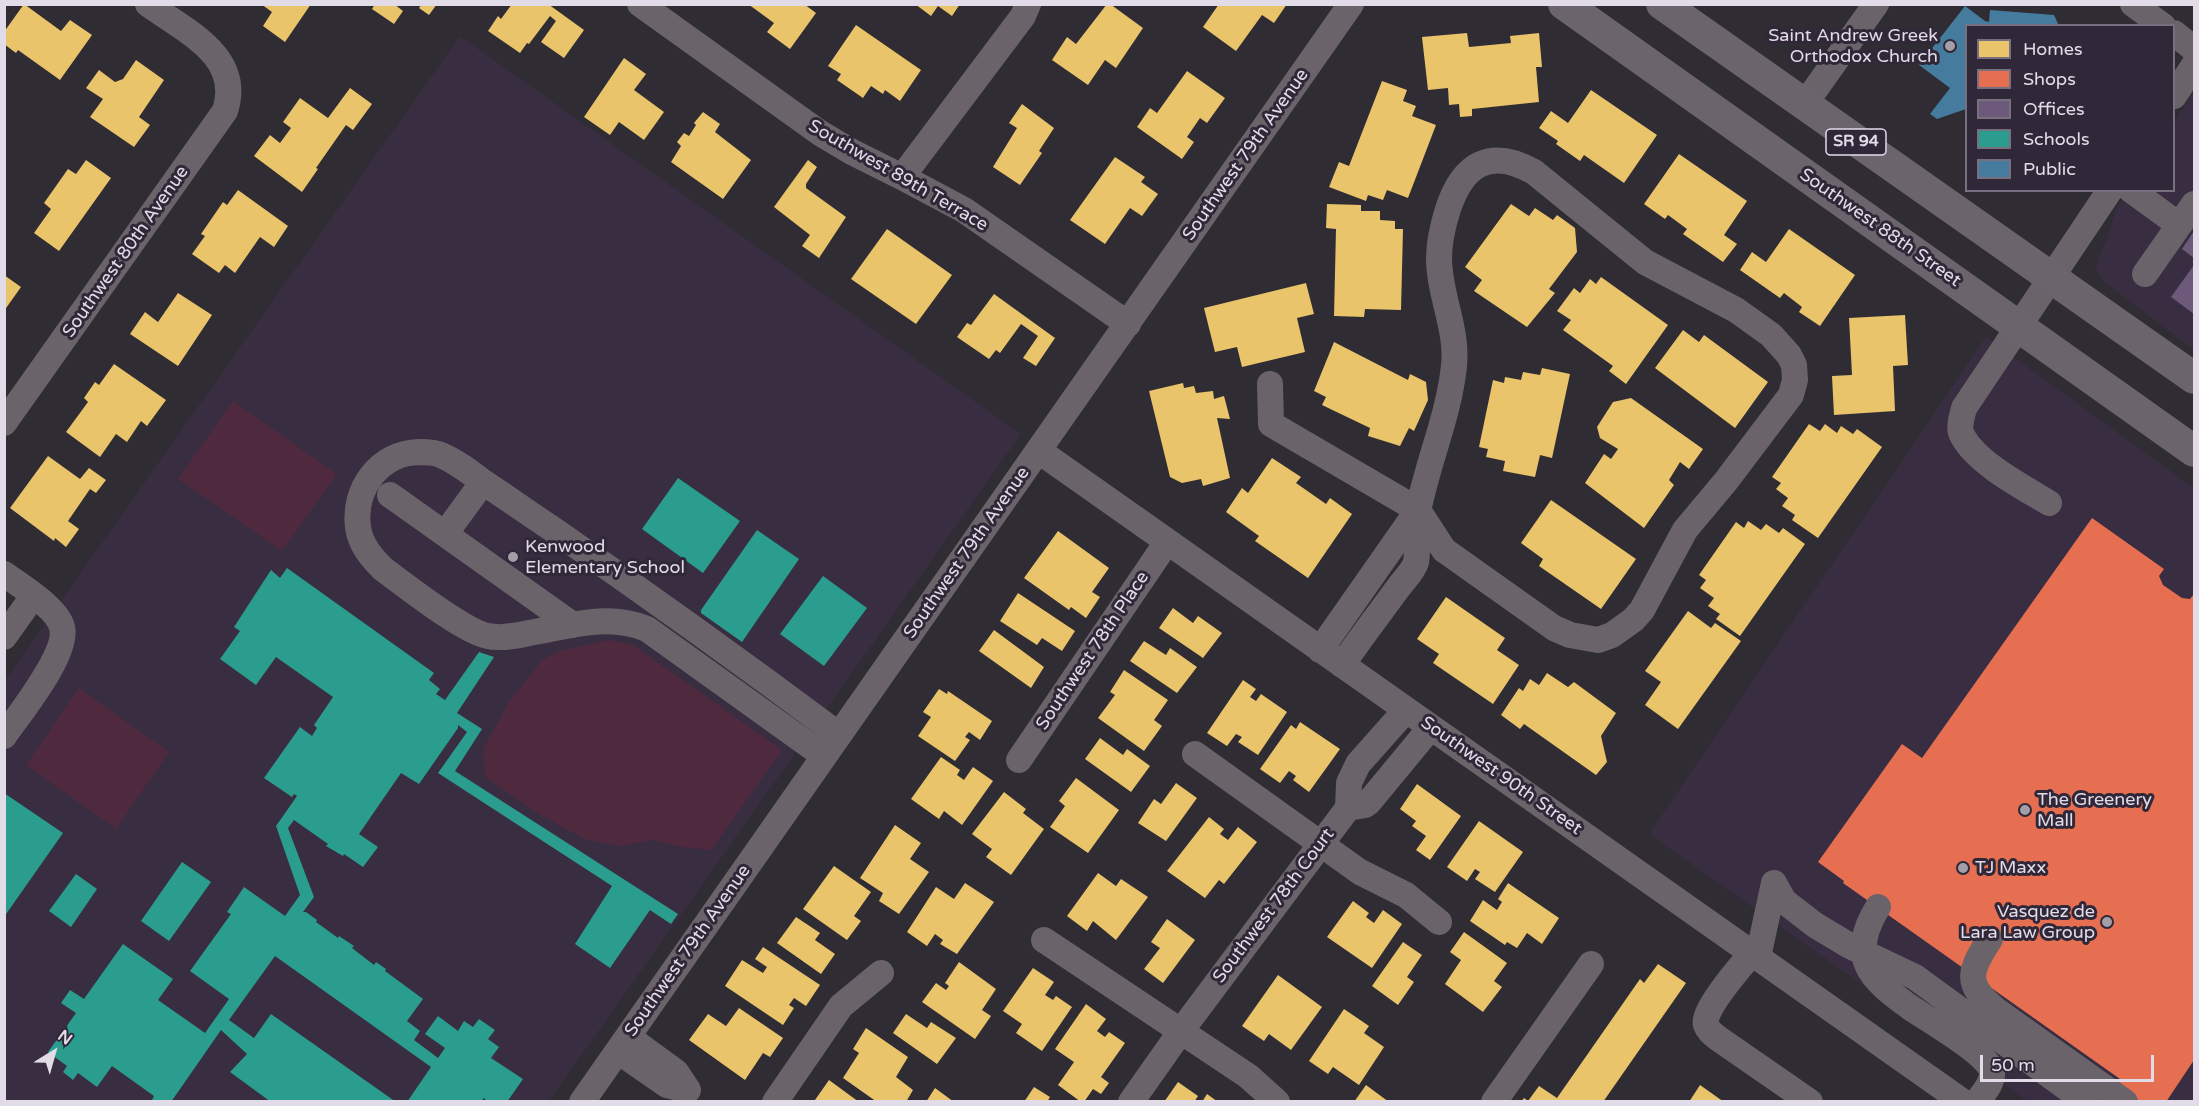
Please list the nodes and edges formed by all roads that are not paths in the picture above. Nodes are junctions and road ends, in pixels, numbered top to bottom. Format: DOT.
graph roads {
  1 [pos="148,4"];
  2 [pos="640,4"];
  3 [pos="1028,4"];
  4 [pos="1351,4"];
  5 [pos="1564,4"];
  6 [pos="1662,4"];
  7 [pos="1876,4"];
  8 [pos="2133,4"];
  9 [pos="2162,22"];
  10 [pos="2175,33"];
  11 [pos="2194,49"];
  12 [pos="2194,65"];
  13 [pos="2175,94"];
  14 [pos="1804,105"];
  15 [pos="902,177"];
  16 [pos="2113,192"];
  17 [pos="2116,192"];
  18 [pos="2194,204"];
  19 [pos="2179,225"];
  20 [pos="2145,274"];
  21 [pos="2051,278"];
  22 [pos="1128,324"];
  23 [pos="2019,327"];
  24 [pos="2194,378"];
  25 [pos="1270,384"];
  26 [pos="4,423"];
  27 [pos="1039,451"];
  28 [pos="2194,451"];
  29 [pos="483,482"];
  30 [pos="390,495"];
  31 [pos="2049,503"];
  32 [pos="1418,510"];
  33 [pos="445,534"];
  34 [pos="1167,542"];
  35 [pos="4,574"];
  36 [pos="34,595"];
  37 [pos="573,625"];
  38 [pos="4,636"];
  39 [pos="1320,650"];
  40 [pos="1342,665"];
  41 [pos="1406,710"];
  42 [pos="1431,727"];
  43 [pos="839,735"];
  44 [pos="4,736"];
  45 [pos="1195,753"];
  46 [pos="824,756"];
  47 [pos="1019,760"];
  48 [pos="1348,808"];
  49 [pos="1322,843"];
  50 [pos="1878,907"];
  51 [pos="1439,922"];
  52 [pos="1989,939"];
  53 [pos="1044,940"];
  54 [pos="1755,955"];
  55 [pos="1591,964"];
  56 [pos="881,973"];
  57 [pos="1181,1031"];
  58 [pos="623,1044"];
  59 [pos="697,1096"];
  60 [pos="582,1101"];
  61 [pos="775,1101"];
  62 [pos="1131,1101"];
  63 [pos="1277,1101"];
  64 [pos="1494,1101"];
  65 [pos="1810,1101"];
  66 [pos="1963,1101"];
  67 [pos="1977,1101"];
  68 [pos="2086,1101"];
  69 [pos="2125,1101"];
  1 -- 26 [label="street, Southwest 80th Avenue"];
  2 -- 15 [label="street, Southwest 89th Terrace"];
  3 -- 15 [label="street"];
  4 -- 22 [label="street, Southwest 79th Avenue"];
  5 -- 23 [label="main road, Southwest 88th Street"];
  6 -- 14 [label="main road, SR 94"];
  7 -- 14 [label="street"];
  8 -- 9 [label="street"];
  10 -- 11 [label="street"];
  12 -- 13 [label="street"];
  14 -- 21 [label="main road, SR 94"];
  15 -- 22 [label="street, Southwest 89th Terrace"];
  16 -- 21 [label="street"];
  17 -- 19 [label="street"];
  18 -- 19 [label="street"];
  19 -- 20 [label="street"];
  21 -- 23 [label="street"];
  21 -- 24 [label="main road, SR 94"];
  22 -- 27 [label="street, Southwest 79th Avenue"];
  23 -- 28 [label="main road, Southwest 88th Street"];
  23 -- 31 [label="street"];
  25 -- 32 [label="street"];
  27 -- 34 [label="street, Southwest 90th Street"];
  27 -- 43 [label="street, Southwest 79th Avenue"];
  29 -- 33 [label="street"];
  29 -- 37 [label="street"];
  29 -- 43 [label="street"];
  30 -- 33 [label="street"];
  32 -- 32 [label="street"];
  32 -- 39 [label="street"];
  32 -- 40 [label="street"];
  33 -- 37 [label="street"];
  34 -- 39 [label="street, Southwest 90th Street"];
  34 -- 47 [label="street, Southwest 78th Place"];
  35 -- 36 [label="street"];
  36 -- 38 [label="street"];
  36 -- 44 [label="street"];
  37 -- 46 [label="street"];
  39 -- 40 [label="street, Southwest 90th Street"];
  40 -- 41 [label="street, Southwest 90th Street"];
  41 -- 42 [label="street, Southwest 90th Street"];
  41 -- 48 [label="street"];
  42 -- 48 [label="street"];
  42 -- 54 [label="street, Southwest 90th Street"];
  43 -- 46 [label="street, Southwest 79th Avenue"];
  45 -- 49 [label="street"];
  46 -- 58 [label="street, Southwest 79th Avenue"];
  48 -- 49 [label="street, Southwest 78th Court"];
  49 -- 51 [label="street"];
  49 -- 57 [label="street, Southwest 78th Court"];
  50 -- 67 [label="street, bridge"];
  52 -- 69 [label="street"];
  53 -- 57 [label="street"];
  54 -- 65 [label="street"];
  54 -- 66 [label="street, Southwest 90th Street"];
  54 -- 68 [label="street"];
  55 -- 64 [label="street"];
  56 -- 61 [label="street"];
  57 -- 62 [label="street, Southwest 78th Court"];
  57 -- 63 [label="street"];
  58 -- 59 [label="street"];
  58 -- 60 [label="street, Southwest 79th Avenue"];
}
